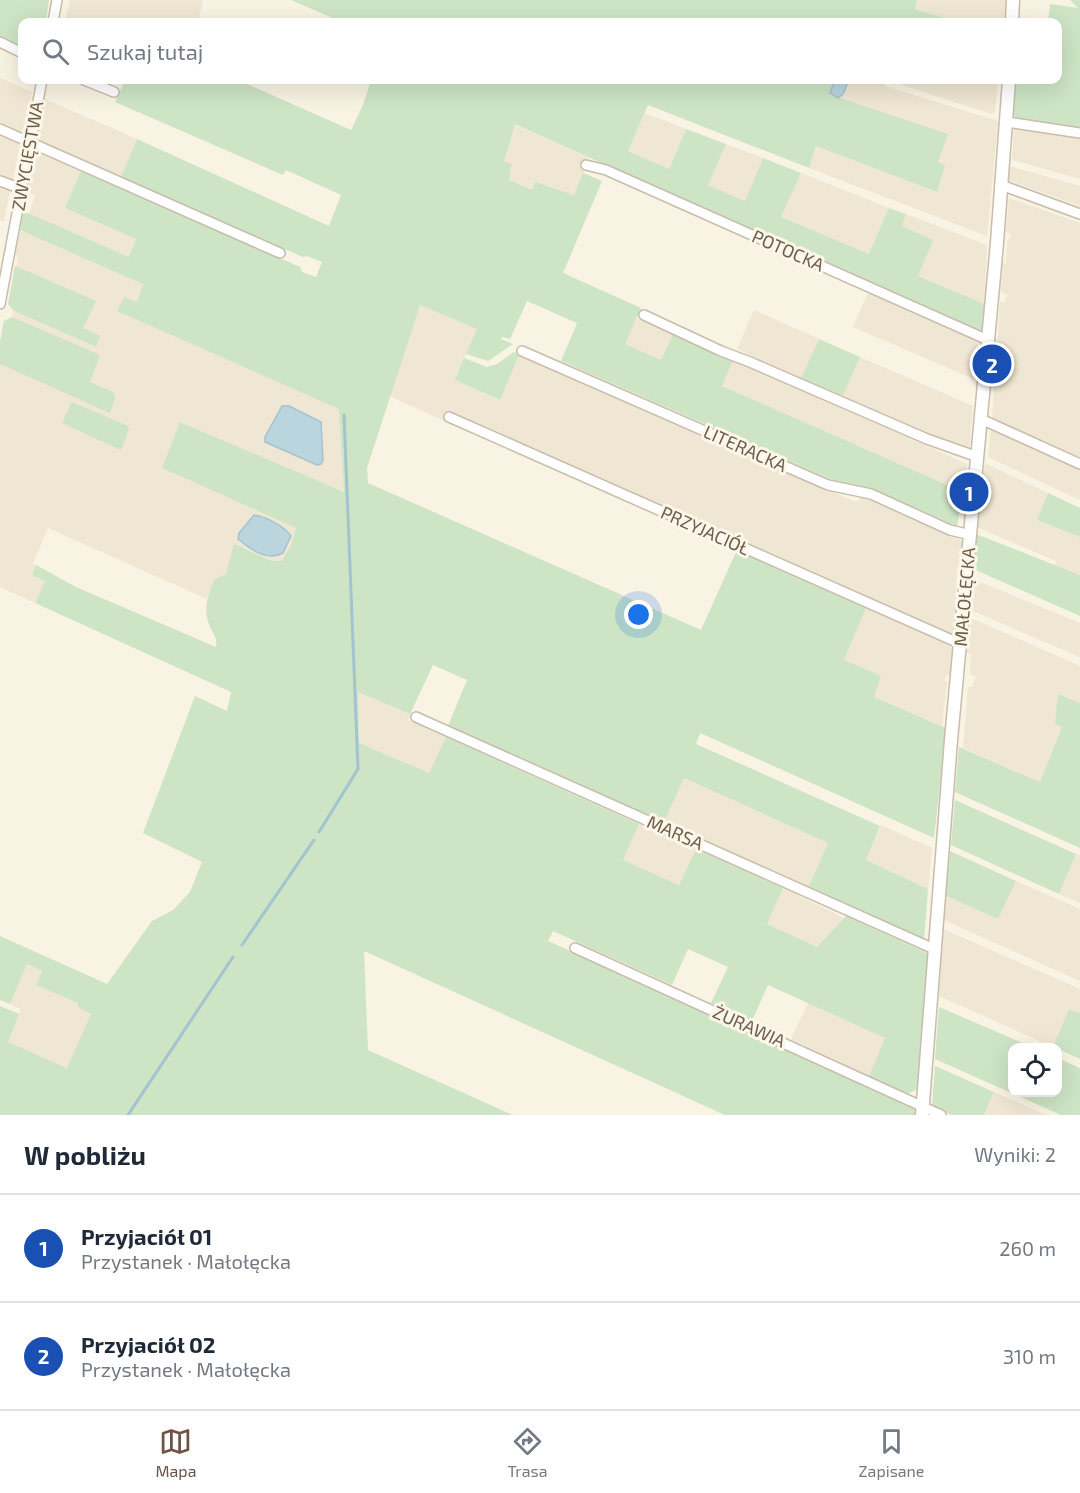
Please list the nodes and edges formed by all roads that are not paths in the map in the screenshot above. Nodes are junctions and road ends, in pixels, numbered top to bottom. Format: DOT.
graph roads {
  1 [pos="57,0"];
  2 [pos="1013,0"];
  3 [pos="54,18"];
  4 [pos="1012,18"];
  5 [pos="0,42"];
  6 [pos="18,50"];
  7 [pos="41,84"];
  8 [pos="94,84"];
  9 [pos="1009,84"];
  10 [pos="114,92"];
  11 [pos="1007,122"];
  12 [pos="0,129"];
  13 [pos="1080,133"];
  14 [pos="30,142"];
  15 [pos="586,165"];
  16 [pos="0,181"];
  17 [pos="1001,185"];
  18 [pos="22,189"];
  19 [pos="1080,214"];
  20 [pos="280,253"];
  21 [pos="0,304"];
  22 [pos="644,315"];
  23 [pos="988,340"];
  24 [pos="522,351"];
  25 [pos="449,417"];
  26 [pos="981,419"];
  27 [pos="978,457"];
  28 [pos="1080,464"];
  29 [pos="971,535"];
  30 [pos="961,644"];
  31 [pos="416,717"];
  32 [pos="574,948"];
  33 [pos="934,949"];
  34 [pos="922,1111"];
  35 [pos="941,1115"];
  1 -- 3 [label="street"];
  2 -- 4 [label="street"];
  5 -- 6 [label="street"];
  7 -- 14 [label="street, ZWYCIĘSTWA"];
  8 -- 10 [label="street"];
  9 -- 11 [label="street, MAŁOŁĘCKA"];
  11 -- 13 [label="street"];
  11 -- 17 [label="street, MAŁOŁĘCKA"];
  12 -- 14 [label="street"];
  14 -- 18 [label="street, ZWYCIĘSTWA"];
  14 -- 20 [label="street"];
  15 -- 23 [label="street, POTOCKA"];
  16 -- 18 [label="street"];
  17 -- 19 [label="street"];
  17 -- 23 [label="street, MAŁOŁĘCKA"];
  18 -- 21 [label="street, ZWYCIĘSTWA"];
  22 -- 27 [label="street"];
  23 -- 26 [label="street, MAŁOŁĘCKA"];
  24 -- 29 [label="street, LITERACKA"];
  25 -- 30 [label="street, PRZYJACIÓŁ"];
  26 -- 27 [label="street, MAŁOŁĘCKA"];
  26 -- 28 [label="street"];
  27 -- 29 [label="street, MAŁOŁĘCKA"];
  29 -- 30 [label="street, MAŁOŁĘCKA"];
  30 -- 33 [label="street, MAŁOŁĘCKA"];
  31 -- 33 [label="street, MARSA"];
  32 -- 34 [label="street, ŻURAWIA"];
  33 -- 34 [label="street, MAŁOŁĘCKA"];
  34 -- 35 [label="street, ŻURAWIA"];
}
